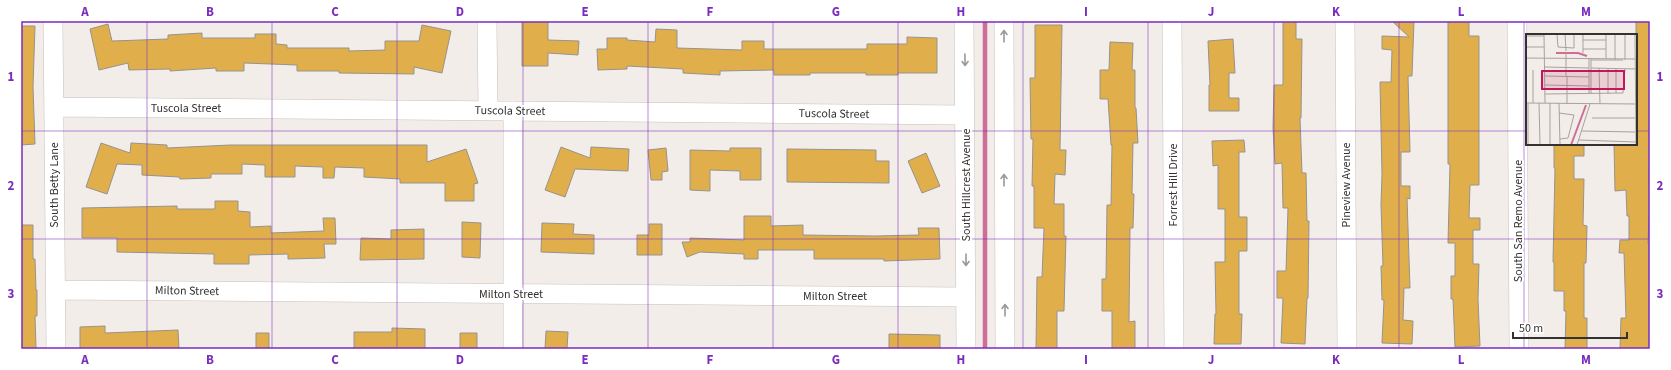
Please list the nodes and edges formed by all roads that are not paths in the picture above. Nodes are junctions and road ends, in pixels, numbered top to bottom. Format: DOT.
graph roads {
  1 [pos="53,21"];
  2 [pos="487,21"];
  3 [pos="964,21"];
  4 [pos="1004,21"];
  5 [pos="1172,21"];
  6 [pos="1345,21"];
  7 [pos="1517,21"];
  8 [pos="54,107"];
  9 [pos="488,110"];
  10 [pos="513,111"];
  11 [pos="965,115"];
  12 [pos="55,290"];
  13 [pos="512,294"];
  14 [pos="966,297"];
  15 [pos="56,349"];
  16 [pos="513,349"];
  17 [pos="966,349"];
  18 [pos="1005,349"];
  19 [pos="1174,349"];
  20 [pos="1347,349"];
  21 [pos="1519,349"];
  1 -- 8 [label="street, South Betty Lane"];
  2 -- 9 [label="street"];
  3 -- 11 [label="street, South Hillcrest Avenue, one-way"];
  18 -- 4 [label="street, one-way"];
  5 -- 19 [label="street, Forrest Hill Drive"];
  6 -- 20 [label="street, Pineview Avenue"];
  7 -- 21 [label="street, South San Remo Avenue"];
  8 -- 9 [label="street, Tuscola Street"];
  8 -- 12 [label="street, South Betty Lane"];
  9 -- 10 [label="street, Tuscola Street"];
  10 -- 11 [label="street, Tuscola Street"];
  10 -- 13 [label="street"];
  11 -- 14 [label="street, South Hillcrest Avenue, one-way"];
  12 -- 13 [label="street, Milton Street"];
  12 -- 15 [label="street, South Betty Lane"];
  13 -- 14 [label="street, Milton Street"];
  13 -- 16 [label="street"];
  14 -- 17 [label="street, South Hillcrest Avenue"];
}
